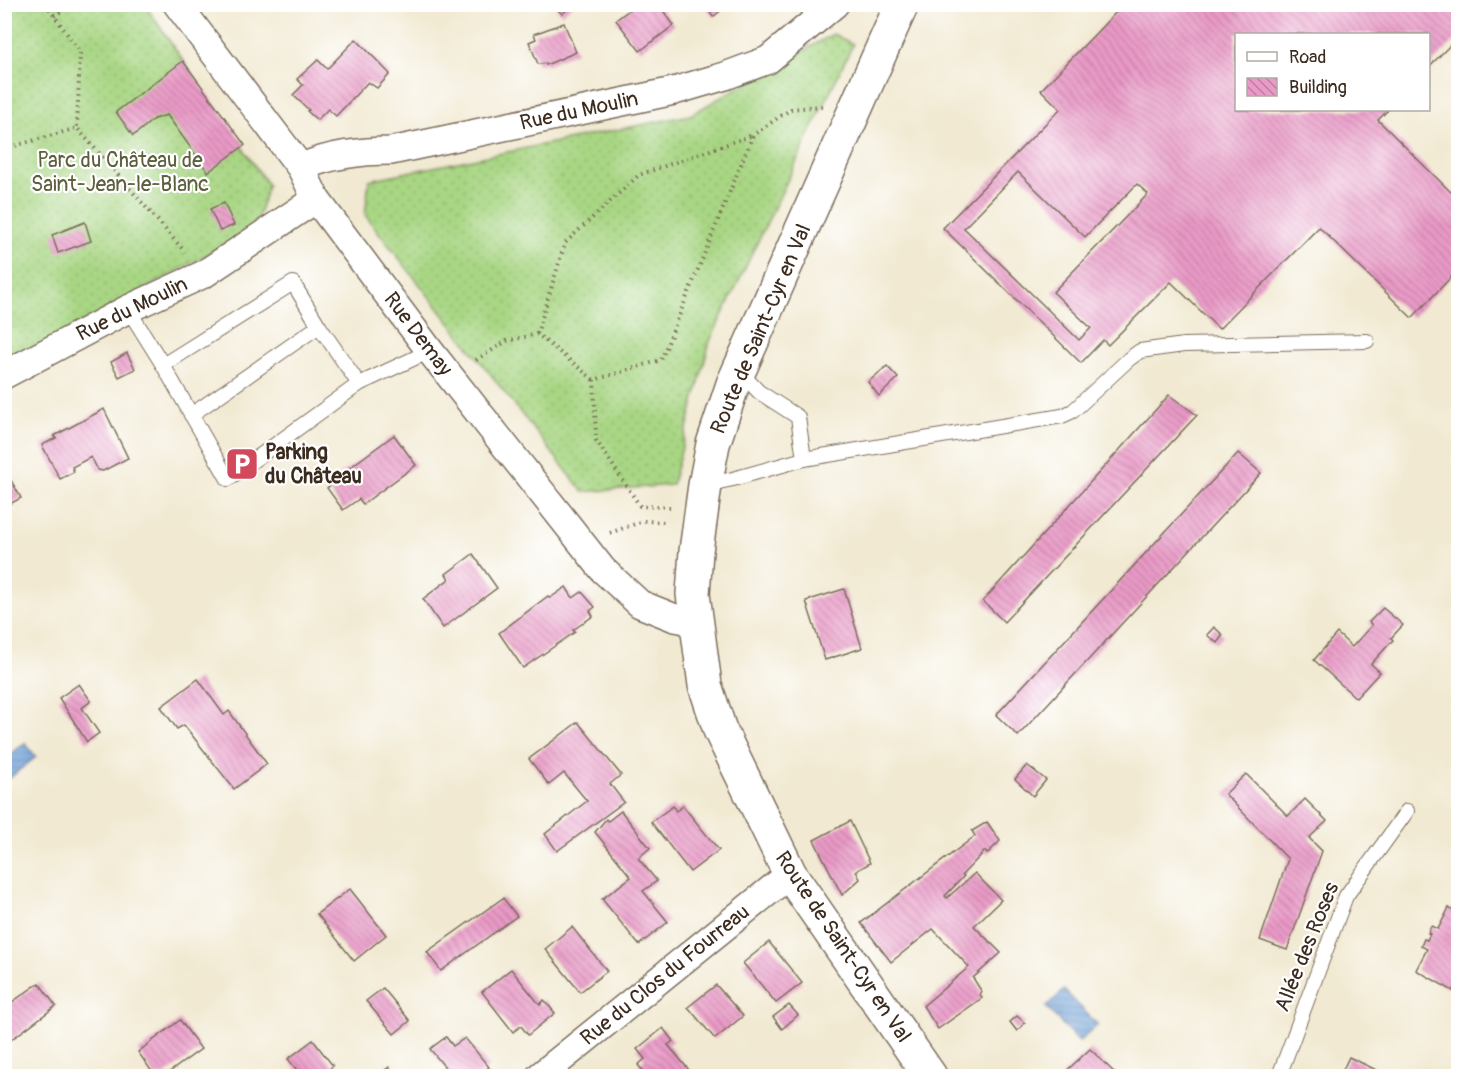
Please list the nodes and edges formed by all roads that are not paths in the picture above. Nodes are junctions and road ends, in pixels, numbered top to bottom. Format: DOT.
graph roads {
  1 [pos="177,4"];
  2 [pos="835,4"];
  3 [pos="902,4"];
  4 [pos="301,168"];
  5 [pos="316,199"];
  6 [pos="128,309"];
  7 [pos="319,326"];
  8 [pos="1367,341"];
  9 [pos="430,351"];
  10 [pos="162,365"];
  11 [pos="739,371"];
  12 [pos="4,375"];
  13 [pos="359,384"];
  14 [pos="191,415"];
  15 [pos="804,459"];
  16 [pos="705,485"];
  17 [pos="696,622"];
  18 [pos="1407,812"];
  19 [pos="790,874"];
  20 [pos="540,1077"];
  21 [pos="930,1077"];
  22 [pos="1280,1077"];
  1 -- 4 [label="street, Rue Demay"];
  2 -- 4 [label="street, Rue du Moulin"];
  3 -- 11 [label="street, Route de Saint-Cyr en Val"];
  4 -- 5 [label="street, Rue Demay"];
  5 -- 6 [label="street, Rue du Moulin"];
  5 -- 9 [label="street, Rue Demay"];
  6 -- 10 [label="lane"];
  6 -- 12 [label="street, Rue du Moulin"];
  7 -- 10 [label="lane"];
  7 -- 13 [label="lane"];
  7 -- 14 [label="lane"];
  8 -- 15 [label="lane"];
  9 -- 13 [label="lane"];
  9 -- 17 [label="street, Rue Demay"];
  10 -- 14 [label="lane"];
  11 -- 15 [label="lane"];
  11 -- 16 [label="street, Route de Saint-Cyr en Val"];
  13 -- 14 [label="lane"];
  15 -- 16 [label="lane"];
  16 -- 17 [label="street, Route de Saint-Cyr en Val"];
  17 -- 19 [label="street, Route de Saint-Cyr en Val"];
  18 -- 22 [label="lane, Allée des Roses"];
  19 -- 20 [label="street, Rue du Clos du Fourreau"];
  19 -- 21 [label="street, Route de Saint-Cyr en Val"];
}
